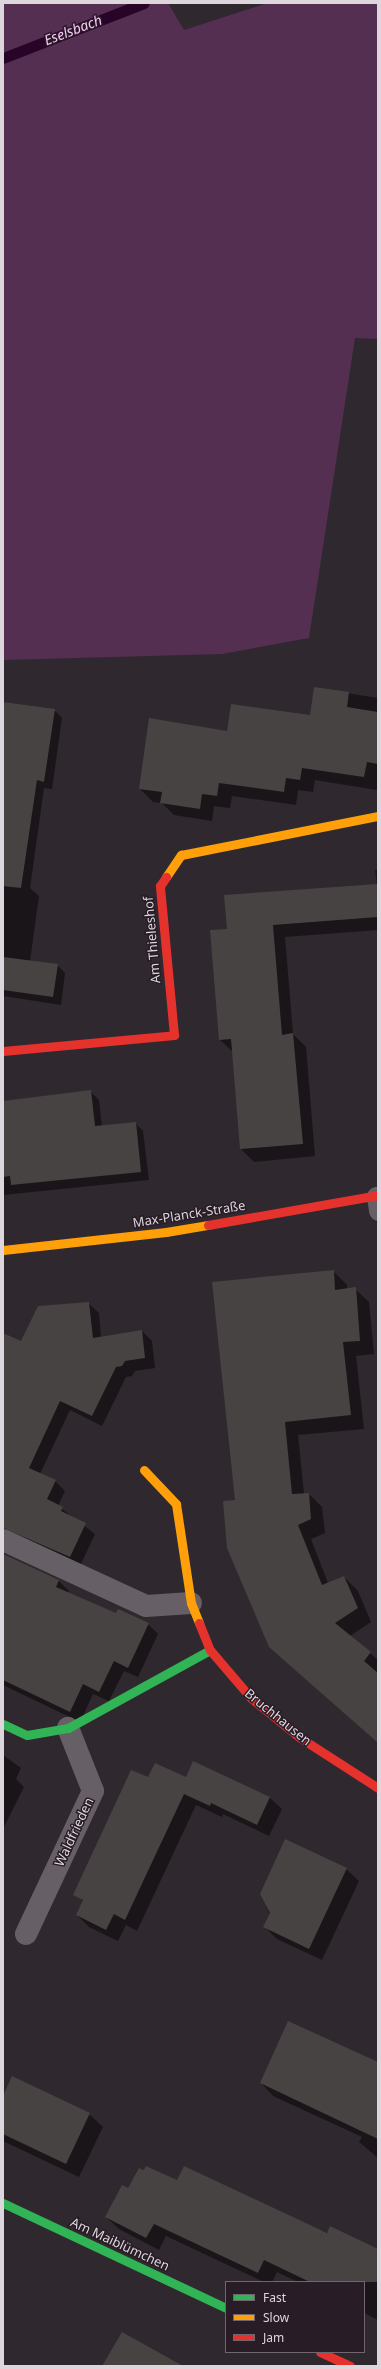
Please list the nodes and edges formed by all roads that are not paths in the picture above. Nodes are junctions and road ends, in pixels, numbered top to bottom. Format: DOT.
graph roads {
  1 [pos="378,816"];
  2 [pos="3,1051"];
  3 [pos="377,1201"];
  4 [pos="3,1250"];
  5 [pos="144,1470"];
  6 [pos="3,1540"];
  7 [pos="191,1603"];
  8 [pos="210,1650"];
  9 [pos="3,1724"];
  10 [pos="68,1728"];
  11 [pos="378,1788"];
  12 [pos="26,1934"];
  13 [pos="3,2204"];
  14 [pos="225,2308"];
  15 [pos="322,2353"];
  16 [pos="350,2366"];
  1 -- 2 [label="street, Am Thieleshof"];
  3 -- 4 [label="street, Max-Planck-Straße"];
  5 -- 7 [label="street, Bruchhausen"];
  6 -- 7 [label="street"];
  7 -- 8 [label="street, Bruchhausen"];
  8 -- 10 [label="street"];
  8 -- 11 [label="street, Bruchhausen"];
  9 -- 10 [label="street"];
  10 -- 12 [label="street, Waldfrieden"];
  13 -- 14 [label="street, Am Maiblümchen"];
  15 -- 16 [label="street"];
}
